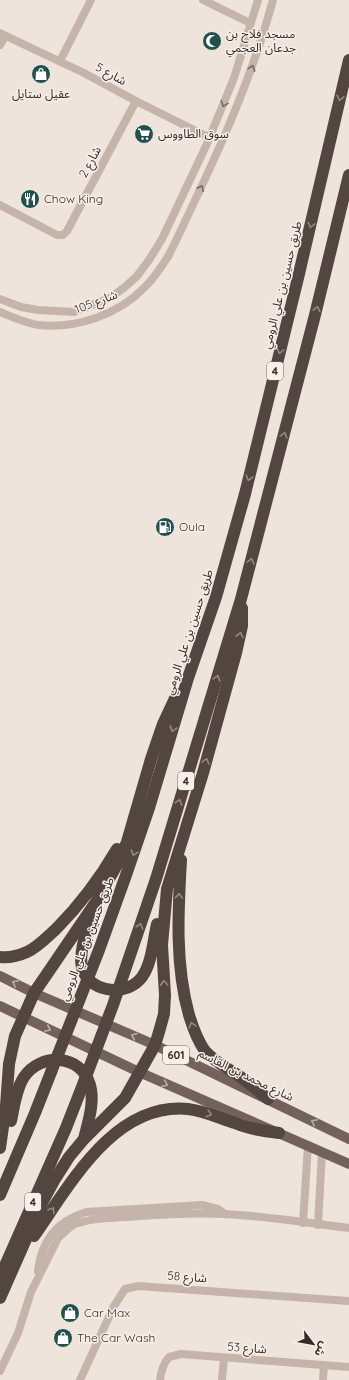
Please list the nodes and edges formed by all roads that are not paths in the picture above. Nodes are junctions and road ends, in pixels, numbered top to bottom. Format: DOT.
graph roads {
  1 [pos="91,0"];
  2 [pos="203,0"];
  3 [pos="258,0"];
  4 [pos="273,0"];
  5 [pos="250,23"];
  6 [pos="3,35"];
  7 [pos="0,46"];
  8 [pos="349,60"];
  9 [pos="60,61"];
  10 [pos="136,101"];
  11 [pos="210,138"];
  12 [pos="349,175"];
  13 [pos="0,205"];
  14 [pos="171,218"];
  15 [pos="184,223"];
  16 [pos="0,299"];
  17 [pos="0,312"];
  18 [pos="241,599"];
  19 [pos="188,678"];
  20 [pos="134,820"];
  21 [pos="182,838"];
  22 [pos="167,889"];
  23 [pos="96,902"];
  24 [pos="0,957"];
  25 [pos="0,976"];
  26 [pos="34,993"];
  27 [pos="0,1006"];
  28 [pos="22,1017"];
  29 [pos="155,1045"];
  30 [pos="139,1072"];
  31 [pos="268,1099"];
  32 [pos="280,1133"];
  33 [pos="84,1139"];
  34 [pos="349,1139"];
  35 [pos="308,1145"];
  36 [pos="0,1148"];
  37 [pos="322,1152"];
  38 [pos="0,1155"];
  39 [pos="349,1164"];
  40 [pos="0,1195"];
  41 [pos="303,1222"];
  42 [pos="318,1225"];
  43 [pos="349,1228"];
  44 [pos="21,1253"];
  45 [pos="0,1277"];
  46 [pos="0,1298"];
  47 [pos="349,1301"];
  48 [pos="224,1358"];
  49 [pos="324,1365"];
  50 [pos="349,1367"];
  51 [pos="0,1371"];
  52 [pos="80,1380"];
  53 [pos="160,1380"];
  54 [pos="222,1380"];
  55 [pos="323,1380"];
  1 -- 9 [label="street"];
  2 -- 5 [label="street"];
  3 -- 5 [label="street, شارع 105"];
  15 -- 4 [label="street, شارع 105, one-way"];
  5 -- 11 [label="street, شارع 105, one-way"];
  6 -- 7 [label="street"];
  6 -- 9 [label="street, شارع 5"];
  8 -- 19 [label="highway, طريق حسين بن علي الرومي / 4, one-way"];
  9 -- 10 [label="street, شارع 5"];
  10 -- 11 [label="street, شارع 5"];
  10 -- 13 [label="street, شارع 2"];
  11 -- 14 [label="street, شارع 105"];
  18 -- 12 [label="highway, 4, one-way"];
  14 -- 15 [label="street"];
  14 -- 16 [label="street, شارع 105"];
  15 -- 17 [label="street, شارع 105"];
  21 -- 18 [label="highway, one-way"];
  45 -- 18 [label="highway, 4, one-way"];
  19 -- 20 [label="highway"];
  19 -- 40 [label="highway, طريق حسين بن علي الرومي / 4, one-way"];
  20 -- 23 [label="highway"];
  20 -- 24 [label="highway"];
  21 -- 22 [label="highway"];
  31 -- 21 [label="highway, one-way"];
  22 -- 23 [label="highway"];
  29 -- 22 [label="highway, one-way"];
  23 -- 26 [label="highway"];
  26 -- 25 [label="main road, شارع محمد بن القاسم / 601, one-way"];
  26 -- 28 [label="highway"];
  29 -- 26 [label="main road, شارع محمد بن القاسم / 601, one-way"];
  27 -- 28 [label="main road, 601"];
  28 -- 30 [label="main road, 601, one-way"];
  28 -- 36 [label="highway"];
  29 -- 30 [label="highway"];
  29 -- 31 [label="main road, شارع محمد بن القاسم / 601"];
  30 -- 32 [label="main road, 601, one-way"];
  30 -- 33 [label="highway"];
  34 -- 31 [label="main road, شارع محمد بن القاسم / 601, one-way"];
  32 -- 35 [label="main road, 601"];
  44 -- 32 [label="highway, one-way"];
  33 -- 38 [label="highway"];
  33 -- 44 [label="highway"];
  35 -- 37 [label="main road, 601"];
  35 -- 41 [label="street"];
  37 -- 39 [label="main road, 601"];
  37 -- 42 [label="street"];
  41 -- 42 [label="street"];
  41 -- 51 [label="street"];
  42 -- 43 [label="street"];
  44 -- 46 [label="highway"];
  47 -- 52 [label="street, شارع 58"];
  48 -- 49 [label="street, شارع 53"];
  48 -- 53 [label="street, شارع 53"];
  48 -- 54 [label="street"];
  49 -- 50 [label="street, شارع 53"];
  49 -- 55 [label="street"];
}
